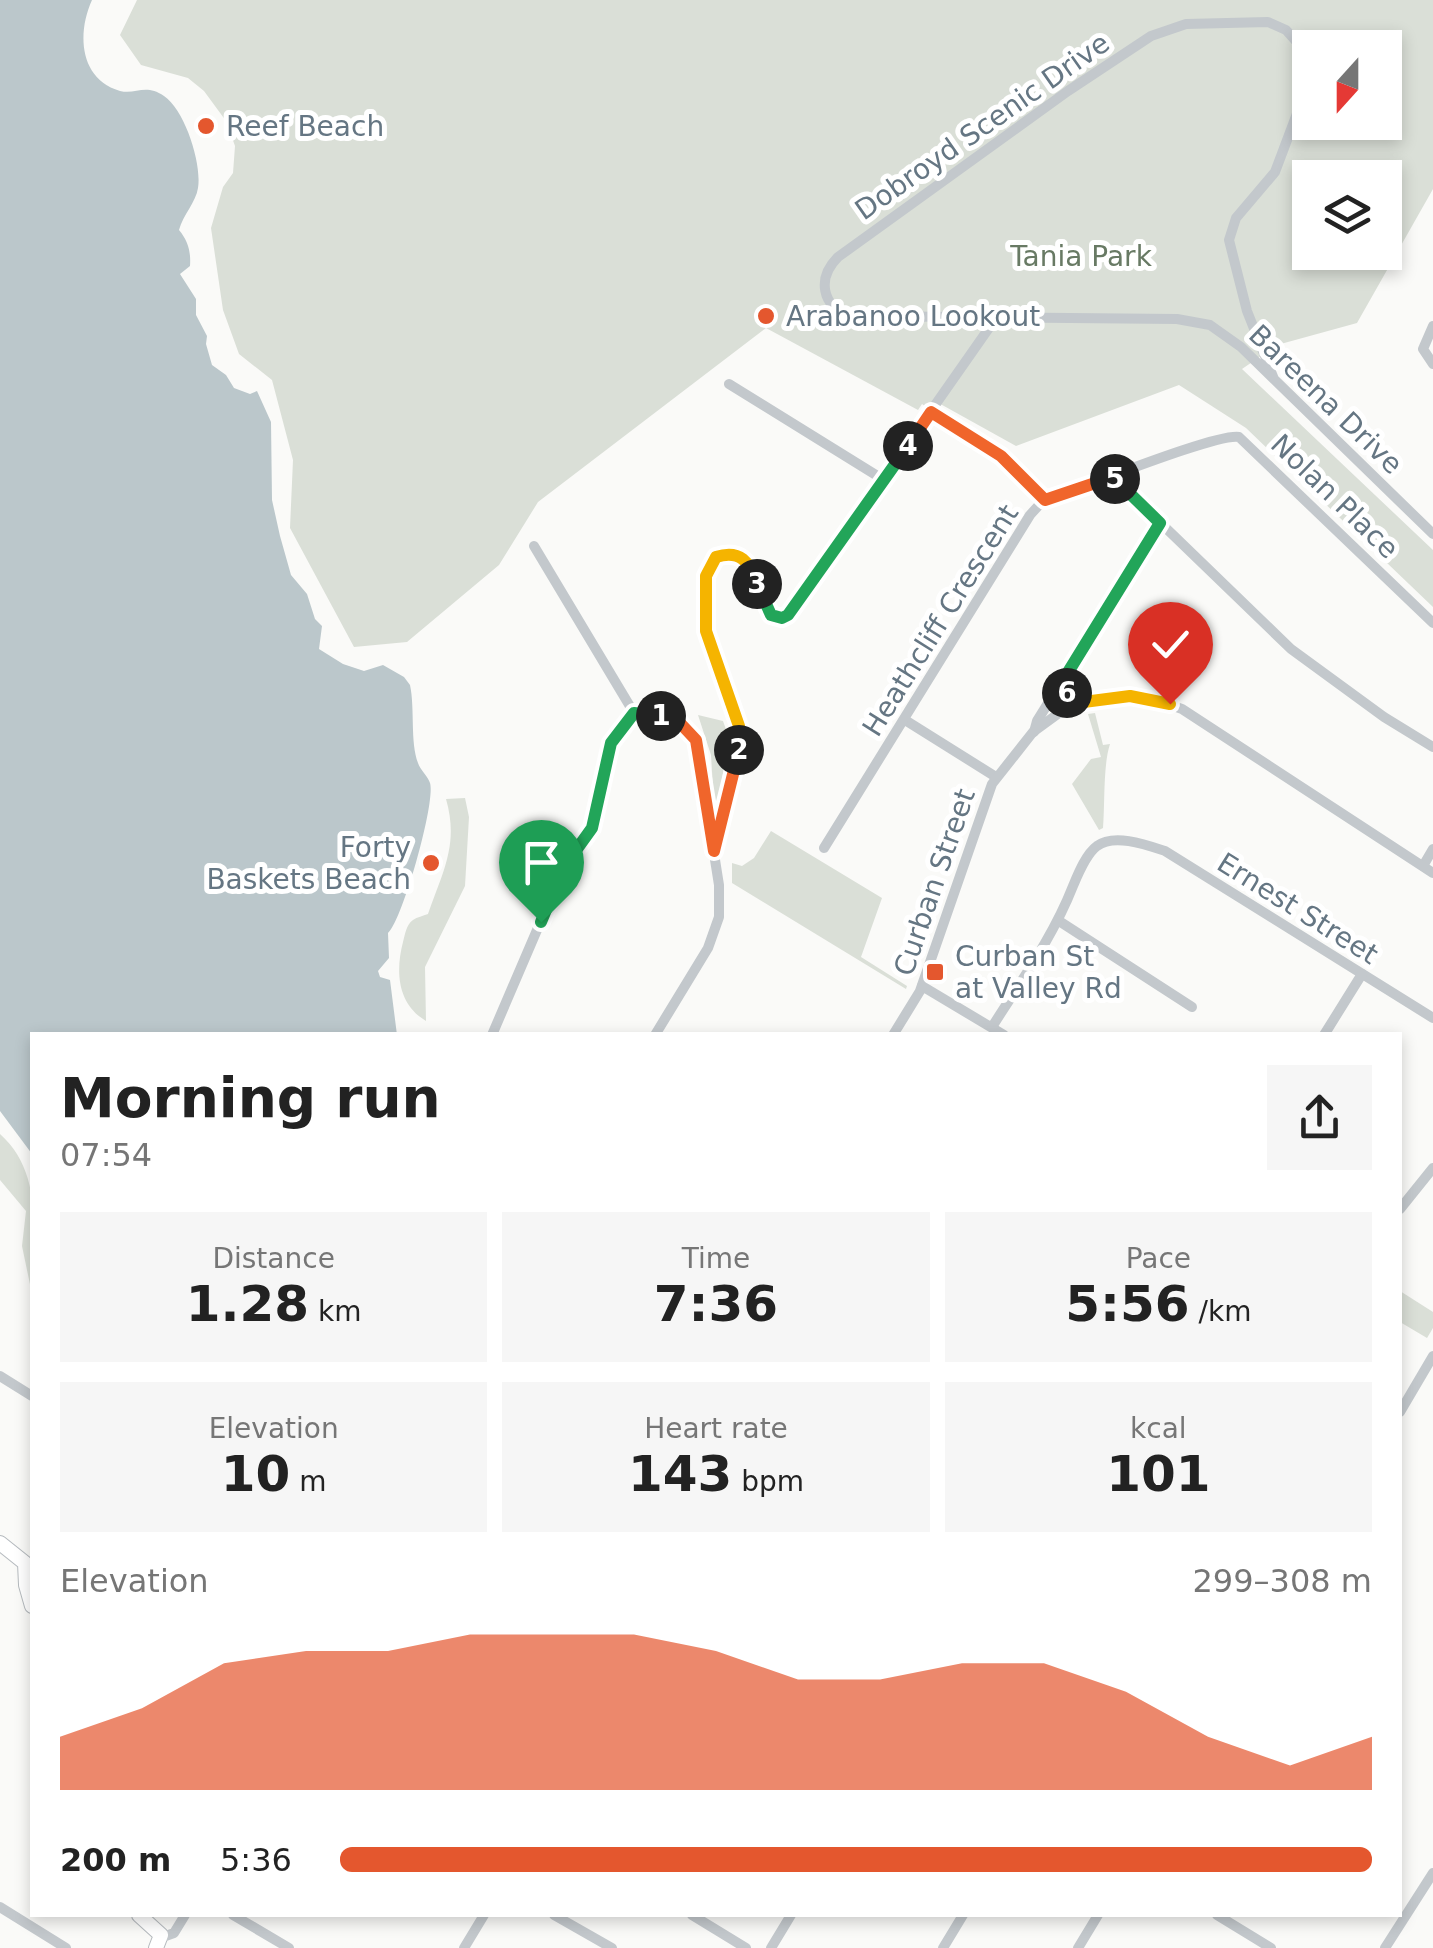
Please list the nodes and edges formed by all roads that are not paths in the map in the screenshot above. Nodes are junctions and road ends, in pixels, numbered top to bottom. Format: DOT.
graph roads {
  1 [pos="996,318"];
  2 [pos="1433,326"];
  3 [pos="1259,344"];
  4 [pos="1247,354"];
  5 [pos="1433,364"];
  6 [pos="1274,379"];
  7 [pos="729,384"];
  8 [pos="931,412"];
  9 [pos="1193,447"];
  10 [pos="1113,477"];
  11 [pos="884,480"];
  12 [pos="1045,500"];
  13 [pos="1160,523"];
  14 [pos="1433,534"];
  15 [pos="534,546"];
  16 [pos="1433,622"];
  17 [pos="1062,682"];
  18 [pos="1076,703"];
  19 [pos="634,713"];
  20 [pos="905,720"];
  21 [pos="1033,732"];
  22 [pos="1433,747"];
  23 [pos="996,777"];
  24 [pos="824,848"];
  25 [pos="1433,849"];
  26 [pos="714,851"];
  27 [pos="1428,870"];
  28 [pos="1060,922"];
  29 [pos="1362,974"];
  30 [pos="922,986"];
  31 [pos="1192,1007"];
  32 [pos="1433,1018"];
  33 [pos="992,1028"];
  34 [pos="493,1032"];
  35 [pos="656,1032"];
  36 [pos="895,1032"];
  37 [pos="999,1032"];
  38 [pos="1326,1032"];
  39 [pos="1433,1168"];
  40 [pos="1402,1207"];
  41 [pos="1433,1356"];
  42 [pos="0,1376"];
  43 [pos="30,1395"];
  44 [pos="1402,1409"];
  45 [pos="0,1543"];
  46 [pos="29,1566"];
  47 [pos="30,1599"];
  48 [pos="1433,1873"];
  49 [pos="0,1907"];
  50 [pos="141,1917"];
  51 [pos="184,1917"];
  52 [pos="236,1917"];
  53 [pos="483,1917"];
  54 [pos="558,1917"];
  55 [pos="695,1917"];
  56 [pos="790,1917"];
  57 [pos="962,1917"];
  58 [pos="1097,1917"];
  59 [pos="1221,1917"];
  60 [pos="157,1945"];
  61 [pos="66,1948"];
  62 [pos="289,1948"];
  63 [pos="464,1948"];
  64 [pos="612,1948"];
  65 [pos="746,1948"];
  66 [pos="771,1948"];
  67 [pos="943,1948"];
  68 [pos="1078,1948"];
  69 [pos="1271,1948"];
  70 [pos="1385,1948"];
  1 -- 3 [label="street, Dobroyd Scenic Drive"];
  1 -- 4 [label="street, Bareena Drive"];
  1 -- 8 [label="street"];
  2 -- 5 [label="street"];
  3 -- 4 [label="street"];
  3 -- 6 [label="street, Dobroyd Scenic Drive"];
  4 -- 6 [label="street, Bareena Drive"];
  6 -- 14 [label="street, Bareena Drive"];
  7 -- 11 [label="street"];
  8 -- 11 [label="street"];
  8 -- 12 [label="street"];
  9 -- 10 [label="street, Heathcliff Crescent"];
  9 -- 16 [label="street, Nolan Place"];
  10 -- 12 [label="street, Heathcliff Crescent"];
  10 -- 13 [label="street"];
  11 -- 26 [label="street"];
  12 -- 20 [label="street, Heathcliff Crescent"];
  13 -- 17 [label="street"];
  13 -- 22 [label="street"];
  15 -- 19 [label="street"];
  17 -- 18 [label="street"];
  17 -- 21 [label="street"];
  18 -- 21 [label="street, Curban Street"];
  18 -- 27 [label="street, Curban Street"];
  19 -- 26 [label="street"];
  19 -- 34 [label="street"];
  20 -- 23 [label="street"];
  20 -- 24 [label="street, Heathcliff Crescent"];
  21 -- 23 [label="street, Curban Street"];
  23 -- 30 [label="street, Curban Street"];
  25 -- 27 [label="street"];
  26 -- 35 [label="street"];
  28 -- 29 [label="street, Ernest Street"];
  28 -- 31 [label="street"];
  28 -- 33 [label="street"];
  29 -- 32 [label="street, Ernest Street"];
  29 -- 38 [label="street"];
  30 -- 33 [label="street"];
  30 -- 36 [label="street, Curban Street"];
  33 -- 37 [label="street"];
  39 -- 40 [label="street"];
  41 -- 44 [label="street"];
  42 -- 43 [label="street"];
  45 -- 46 [label="main road"];
  46 -- 47 [label="main road"];
  48 -- 70 [label="street"];
  49 -- 61 [label="street"];
  50 -- 60 [label="main road"];
  51 -- 60 [label="street"];
  52 -- 62 [label="street"];
  53 -- 63 [label="street"];
  54 -- 64 [label="street"];
  55 -- 65 [label="street"];
  56 -- 66 [label="street"];
  57 -- 67 [label="street"];
  58 -- 68 [label="street"];
  59 -- 69 [label="street"];
}
